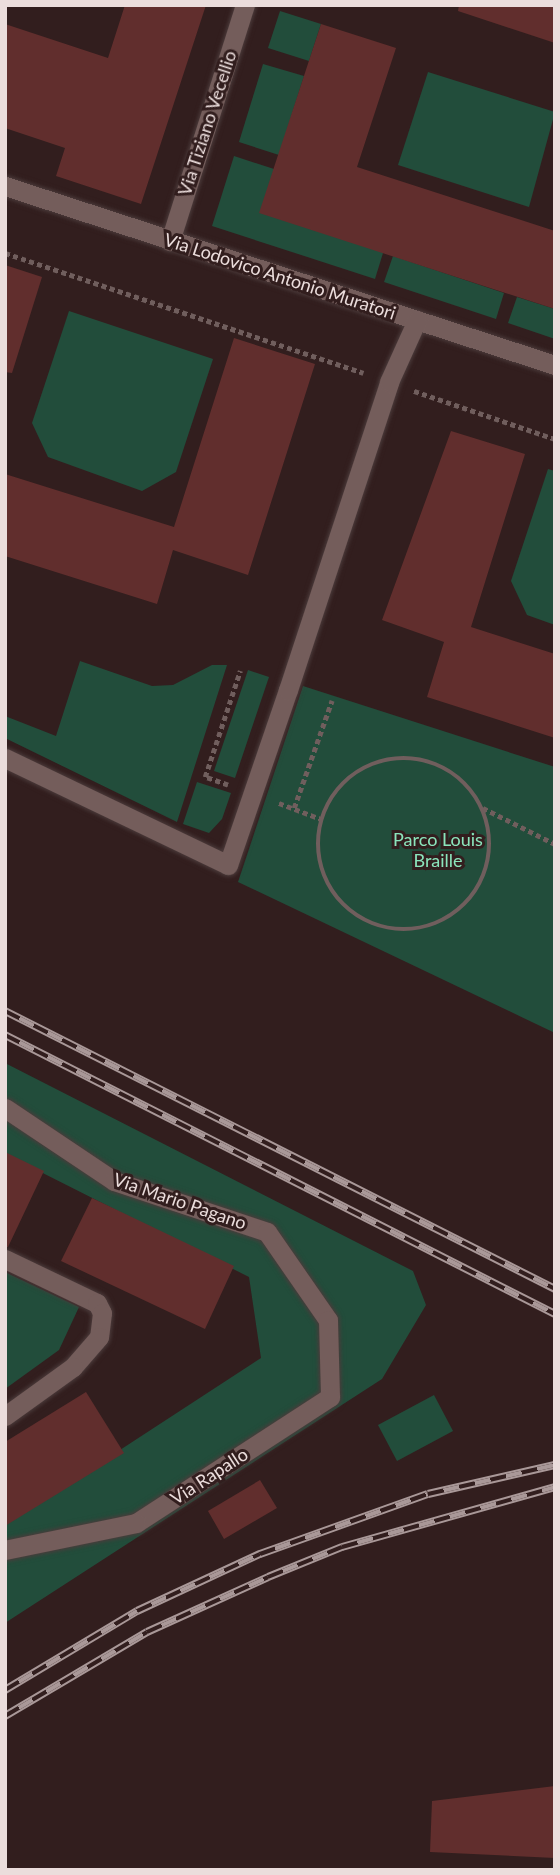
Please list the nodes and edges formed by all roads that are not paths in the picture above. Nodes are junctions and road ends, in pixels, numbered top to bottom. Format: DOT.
graph roads {
  1 [pos="245,5"];
  2 [pos="5,186"];
  3 [pos="170,241"];
  4 [pos="417,320"];
  5 [pos="555,365"];
  6 [pos="5,758"];
  7 [pos="5,1108"];
  8 [pos="5,1259"];
  9 [pos="328,1320"];
  10 [pos="5,1416"];
  11 [pos="5,1550"];
  1 -- 3 [label="street, Via Tiziano Vecellio"];
  2 -- 3 [label="street, Via Lodovico Antonio Muratori"];
  3 -- 4 [label="street, Via Lodovico Antonio Muratori"];
  4 -- 5 [label="street, Via Lodovico Antonio Muratori"];
  4 -- 6 [label="street"];
  7 -- 9 [label="street, Via Mario Pagano"];
  8 -- 10 [label="street"];
  9 -- 11 [label="street, Via Rapallo"];
}
